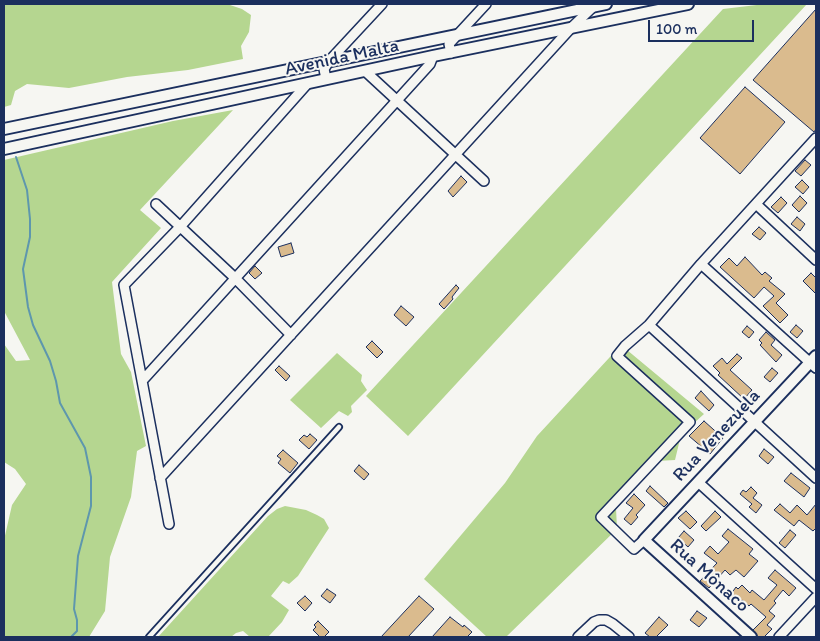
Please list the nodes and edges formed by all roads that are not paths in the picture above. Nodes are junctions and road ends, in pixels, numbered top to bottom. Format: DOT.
graph roads {
  1 [pos="382,4"];
  2 [pos="486,4"];
  3 [pos="606,4"];
  4 [pos="688,4"];
  5 [pos="594,5"];
  6 [pos="572,28"];
  7 [pos="458,35"];
  8 [pos="451,53"];
  9 [pos="434,56"];
  10 [pos="329,61"];
  11 [pos="365,71"];
  12 [pos="326,80"];
  13 [pos="308,83"];
  14 [pos="396,100"];
  15 [pos="4,129"];
  16 [pos="814,144"];
  17 [pos="4,149"];
  18 [pos="456,155"];
  19 [pos="484,181"];
  20 [pos="156,204"];
  21 [pos="756,204"];
  22 [pos="180,227"];
  23 [pos="816,260"];
  24 [pos="701,264"];
  25 [pos="235,278"];
  26 [pos="648,325"];
  27 [pos="291,335"];
  28 [pos="814,363"];
  29 [pos="142,381"];
  30 [pos="755,421"];
  31 [pos="340,427"];
  32 [pos="160,478"];
  33 [pos="816,478"];
  34 [pos="698,482"];
  35 [pos="169,524"];
  36 [pos="644,540"];
  37 [pos="816,589"];
  38 [pos="816,596"];
  39 [pos="149,637"];
  40 [pos="578,637"];
  41 [pos="629,637"];
  42 [pos="751,637"];
  43 [pos="779,637"];
  1 -- 10 [label="street"];
  2 -- 7 [label="street"];
  3 -- 5 [label="street, Avenida Malta"];
  4 -- 6 [label="street, Avenida Malta"];
  5 -- 6 [label="street"];
  5 -- 7 [label="street, Avenida Malta"];
  6 -- 8 [label="street, Avenida Malta"];
  6 -- 18 [label="street"];
  7 -- 8 [label="street"];
  7 -- 10 [label="street, Avenida Malta"];
  8 -- 9 [label="street, Avenida Malta"];
  9 -- 11 [label="street, Avenida Malta"];
  9 -- 14 [label="street"];
  10 -- 12 [label="street"];
  10 -- 15 [label="street, Avenida Malta"];
  11 -- 12 [label="street, Avenida Malta"];
  11 -- 14 [label="street"];
  12 -- 13 [label="street, Avenida Malta"];
  13 -- 17 [label="street, Avenida Malta"];
  13 -- 22 [label="street"];
  14 -- 18 [label="street"];
  14 -- 25 [label="street"];
  16 -- 21 [label="street"];
  18 -- 19 [label="street"];
  18 -- 27 [label="street"];
  20 -- 22 [label="street"];
  21 -- 23 [label="street"];
  21 -- 24 [label="street"];
  22 -- 25 [label="street"];
  22 -- 29 [label="street"];
  24 -- 26 [label="street"];
  24 -- 28 [label="street"];
  25 -- 27 [label="street"];
  25 -- 29 [label="street"];
  26 -- 30 [label="street"];
  26 -- 36 [label="street"];
  27 -- 32 [label="street"];
  28 -- 30 [label="street, Rua Venezuela"];
  29 -- 32 [label="street"];
  30 -- 33 [label="street"];
  30 -- 34 [label="street, Rua Venezuela"];
  31 -- 39 [label="lane"];
  32 -- 35 [label="street"];
  34 -- 36 [label="street, Rua Venezuela"];
  34 -- 37 [label="street"];
  36 -- 42 [label="street, Rua Mônaco"];
  38 -- 43 [label="street"];
  40 -- 41 [label="street"];
}
